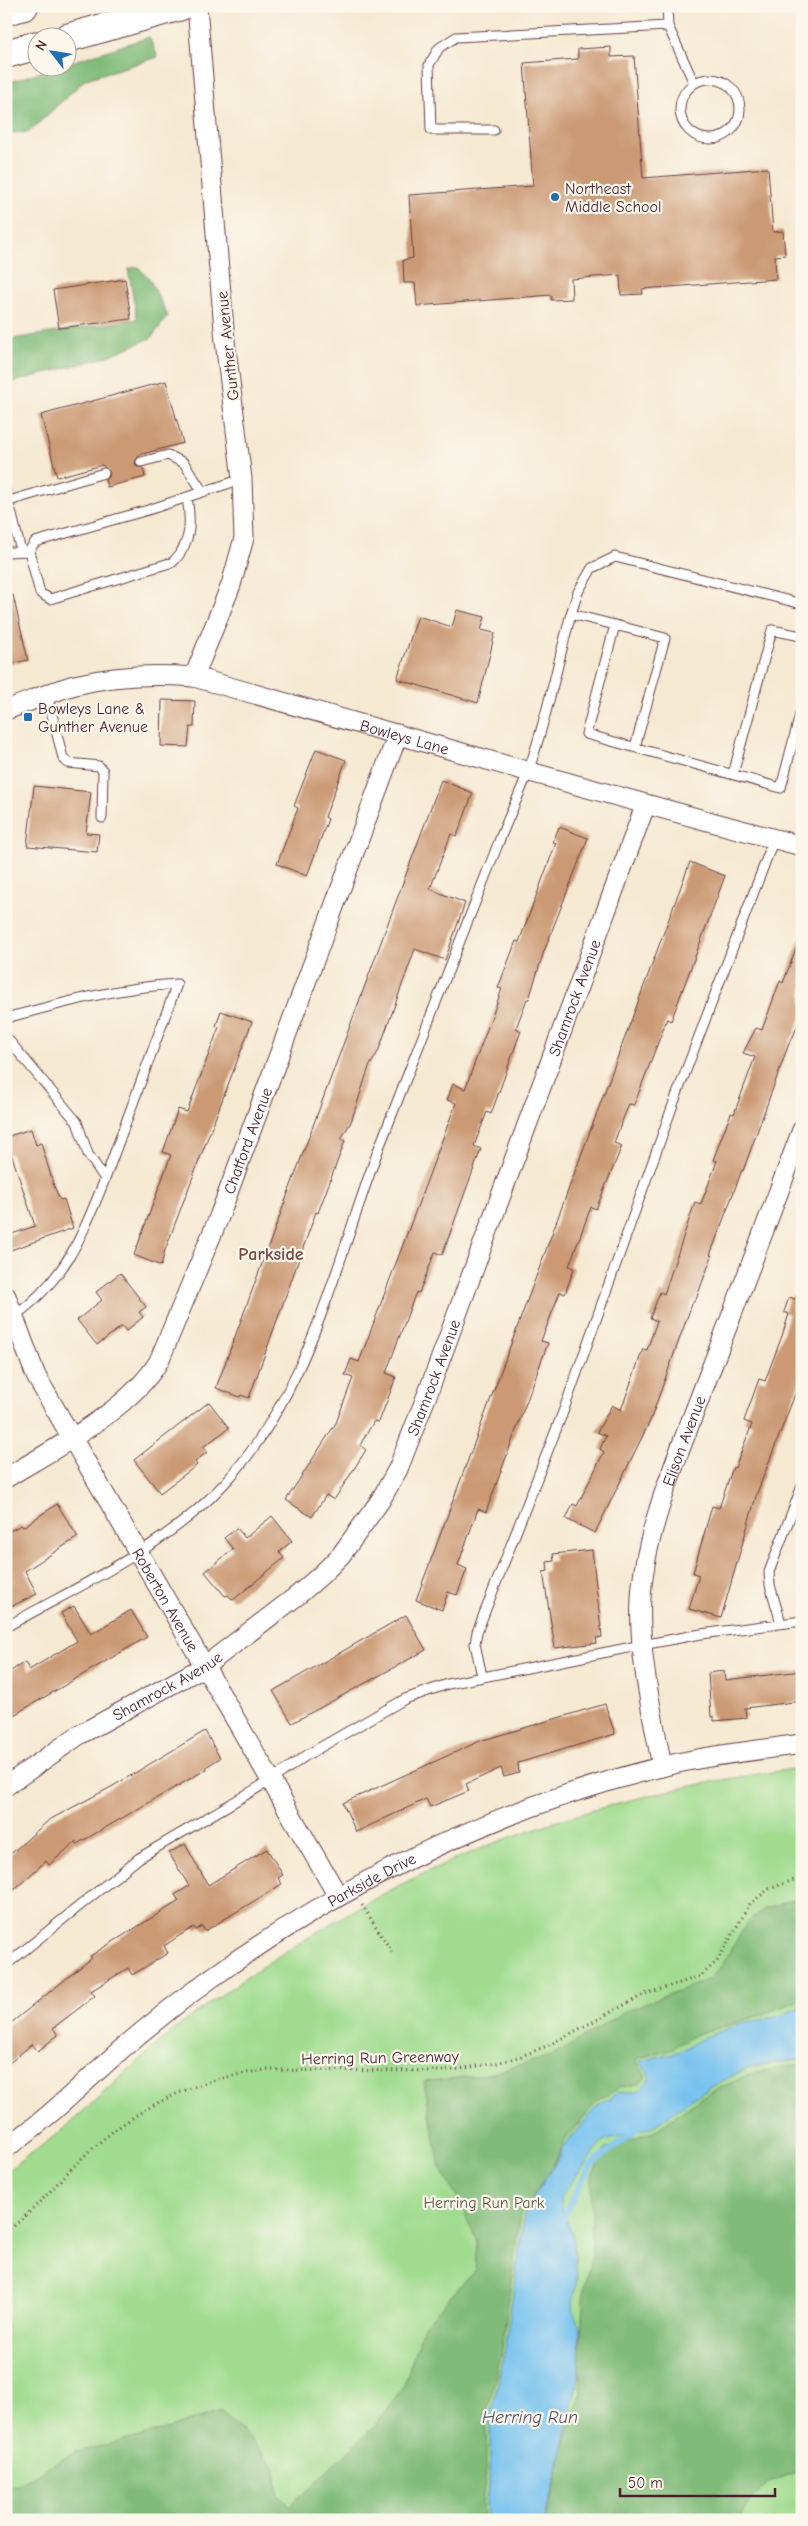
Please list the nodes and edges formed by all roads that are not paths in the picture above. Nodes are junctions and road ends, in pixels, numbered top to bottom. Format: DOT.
graph roads {
  1 [pos="24,6"];
  2 [pos="181,6"];
  3 [pos="197,6"];
  4 [pos="666,6"];
  5 [pos="6,11"];
  6 [pos="668,26"];
  7 [pos="78,35"];
  8 [pos="28,48"];
  9 [pos="6,54"];
  10 [pos="694,83"];
  11 [pos="494,130"];
  12 [pos="141,462"];
  13 [pos="104,473"];
  14 [pos="242,479"];
  15 [pos="6,491"];
  16 [pos="204,492"];
  17 [pos="187,498"];
  18 [pos="9,500"];
  19 [pos="25,551"];
  20 [pos="6,552"];
  21 [pos="802,604"];
  22 [pos="571,614"];
  23 [pos="615,625"];
  24 [pos="802,636"];
  25 [pos="194,677"];
  26 [pos="47,695"];
  27 [pos="802,707"];
  28 [pos="6,710"];
  29 [pos="398,734"];
  30 [pos="635,747"];
  31 [pos="528,770"];
  32 [pos="733,774"];
  33 [pos="646,806"];
  34 [pos="102,818"];
  35 [pos="774,839"];
  36 [pos="802,846"];
  37 [pos="6,1018"];
  38 [pos="6,1037"];
  39 [pos="802,1130"];
  40 [pos="105,1179"];
  41 [pos="6,1296"];
  42 [pos="10,1319"];
  43 [pos="72,1438"];
  44 [pos="6,1478"];
  45 [pos="802,1486"];
  46 [pos="138,1552"];
  47 [pos="802,1621"];
  48 [pos="781,1623"];
  49 [pos="6,1627"];
  50 [pos="642,1645"];
  51 [pos="205,1666"];
  52 [pos="482,1676"];
  53 [pos="802,1744"];
  54 [pos="662,1767"];
  55 [pos="271,1780"];
  56 [pos="6,1786"];
  57 [pos="338,1896"];
  58 [pos="6,1965"];
  59 [pos="6,2148"];
  1 -- 5 [label="main road"];
  2 -- 7 [label="main road"];
  3 -- 14 [label="street, Gunther Avenue"];
  4 -- 6 [label="lane"];
  6 -- 10 [label="lane"];
  6 -- 11 [label="lane"];
  8 -- 9 [label="main road"];
  10 -- 10 [label="lane"];
  12 -- 16 [label="lane"];
  13 -- 18 [label="lane"];
  14 -- 16 [label="lane"];
  14 -- 25 [label="street, Gunther Avenue"];
  15 -- 18 [label="lane"];
  16 -- 17 [label="lane"];
  17 -- 19 [label="lane"];
  17 -- 19 [label="lane"];
  18 -- 19 [label="lane"];
  19 -- 20 [label="lane"];
  21 -- 22 [label="lane"];
  22 -- 23 [label="lane"];
  22 -- 31 [label="lane"];
  23 -- 30 [label="lane"];
  23 -- 30 [label="lane"];
  24 -- 32 [label="lane"];
  25 -- 26 [label="street, Bowleys Lane"];
  25 -- 29 [label="street, Bowleys Lane"];
  26 -- 28 [label="street, Bowleys Lane"];
  26 -- 34 [label="lane"];
  27 -- 32 [label="lane"];
  29 -- 31 [label="street, Bowleys Lane"];
  29 -- 43 [label="street, Chatford Avenue"];
  30 -- 32 [label="lane"];
  31 -- 33 [label="street, Bowleys Lane"];
  31 -- 46 [label="lane"];
  33 -- 35 [label="street, Bowleys Lane"];
  33 -- 51 [label="street, Shamrock Avenue"];
  35 -- 36 [label="street, Bowleys Lane"];
  35 -- 52 [label="lane"];
  37 -- 40 [label="lane"];
  38 -- 40 [label="lane"];
  39 -- 50 [label="street, Elison Avenue"];
  40 -- 42 [label="lane"];
  41 -- 42 [label="street, Roberton Avenue"];
  42 -- 43 [label="street, Roberton Avenue"];
  43 -- 44 [label="street, Chatford Avenue"];
  43 -- 46 [label="street, Roberton Avenue"];
  45 -- 48 [label="lane"];
  46 -- 49 [label="lane"];
  46 -- 51 [label="street, Roberton Avenue"];
  47 -- 48 [label="lane"];
  48 -- 50 [label="lane"];
  50 -- 52 [label="lane"];
  50 -- 54 [label="street, Elison Avenue"];
  51 -- 55 [label="street, Roberton Avenue"];
  51 -- 56 [label="street, Shamrock Avenue"];
  52 -- 55 [label="lane"];
  53 -- 54 [label="street, Parkside Drive"];
  54 -- 57 [label="street, Parkside Drive"];
  55 -- 57 [label="street, Roberton Avenue"];
  55 -- 58 [label="lane"];
  57 -- 59 [label="street, Parkside Drive"];
}
